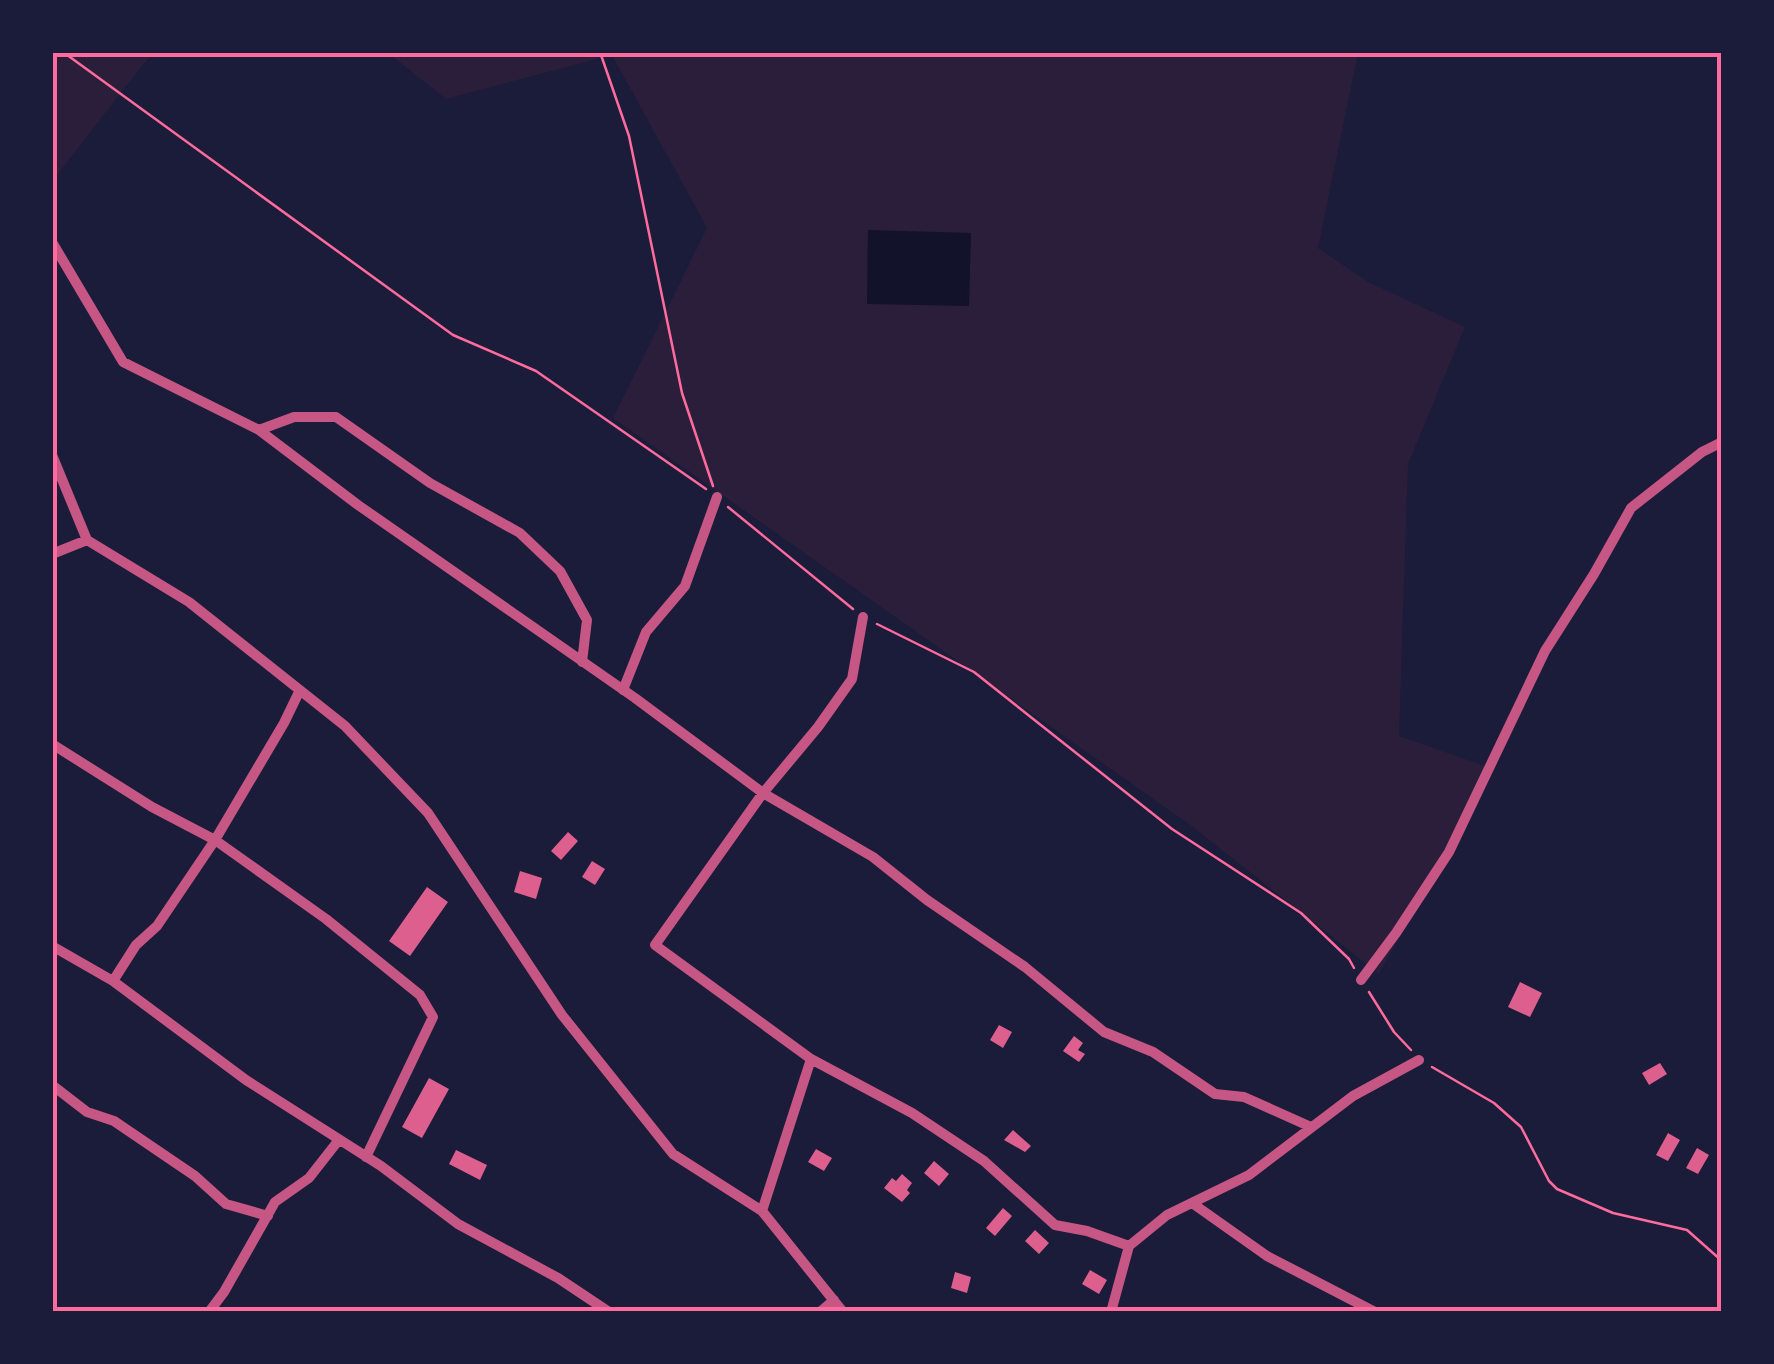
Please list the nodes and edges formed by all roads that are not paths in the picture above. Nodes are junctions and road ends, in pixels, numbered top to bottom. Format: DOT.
graph roads {
  1 [pos="52,242"];
  2 [pos="259,430"];
  3 [pos="1722,442"];
  4 [pos="52,455"];
  5 [pos="717,497"];
  6 [pos="86,540"];
  7 [pos="52,554"];
  8 [pos="864,617"];
  9 [pos="582,662"];
  10 [pos="623,690"];
  11 [pos="298,692"];
  12 [pos="52,744"];
  13 [pos="762,793"];
  14 [pos="215,840"];
  15 [pos="52,946"];
  16 [pos="1360,980"];
  17 [pos="113,982"];
  18 [pos="810,1058"];
  19 [pos="1419,1060"];
  20 [pos="52,1085"];
  21 [pos="1311,1127"];
  22 [pos="338,1140"];
  23 [pos="366,1157"];
  24 [pos="1192,1203"];
  25 [pos="762,1212"];
  26 [pos="268,1216"];
  27 [pos="1129,1246"];
  28 [pos="834,1300"];
  29 [pos="208,1312"];
  30 [pos="609,1312"];
  31 [pos="820,1312"];
  32 [pos="843,1312"];
  33 [pos="1111,1312"];
  34 [pos="1376,1312"];
  1 -- 2 [label="street"];
  2 -- 9 [label="street"];
  2 -- 9 [label="street"];
  3 -- 16 [label="street"];
  4 -- 6 [label="street"];
  5 -- 10 [label="street"];
  6 -- 7 [label="street"];
  6 -- 11 [label="street"];
  8 -- 13 [label="street"];
  9 -- 10 [label="street"];
  10 -- 13 [label="street"];
  11 -- 14 [label="street"];
  11 -- 25 [label="street"];
  12 -- 14 [label="street"];
  13 -- 18 [label="street"];
  13 -- 21 [label="street"];
  14 -- 17 [label="street"];
  14 -- 23 [label="street"];
  15 -- 17 [label="street"];
  17 -- 22 [label="street"];
  18 -- 25 [label="street"];
  18 -- 27 [label="street"];
  19 -- 21 [label="street"];
  20 -- 26 [label="street"];
  21 -- 24 [label="street"];
  22 -- 23 [label="street"];
  22 -- 26 [label="street"];
  23 -- 30 [label="street"];
  24 -- 27 [label="street"];
  24 -- 34 [label="street"];
  25 -- 28 [label="street"];
  26 -- 29 [label="street"];
  27 -- 33 [label="street"];
  28 -- 31 [label="street"];
  28 -- 32 [label="street"];
}
